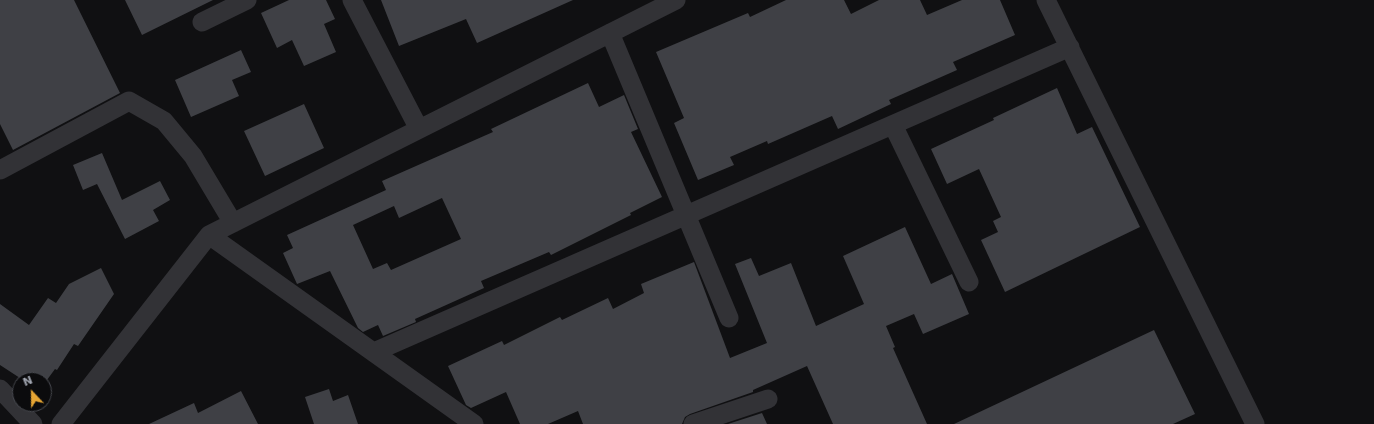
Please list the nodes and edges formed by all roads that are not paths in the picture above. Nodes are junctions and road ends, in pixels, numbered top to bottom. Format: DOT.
graph roads {
  1 [pos="247,0"];
  2 [pos="352,0"];
  3 [pos="676,0"];
  4 [pos="1046,0"];
  5 [pos="202,22"];
  6 [pos="610,33"];
  7 [pos="1070,47"];
  8 [pos="893,125"];
  9 [pos="419,129"];
  10 [pos="0,170"];
  11 [pos="686,215"];
  12 [pos="233,223"];
  13 [pos="209,235"];
  14 [pos="969,282"];
  15 [pos="728,318"];
  16 [pos="374,352"];
  17 [pos="0,390"];
  18 [pos="768,399"];
  19 [pos="33,424"];
  20 [pos="61,424"];
  21 [pos="474,424"];
  22 [pos="693,424"];
  23 [pos="1255,424"];
  1 -- 5 [label="street"];
  2 -- 9 [label="street"];
  3 -- 6 [label="street"];
  4 -- 7 [label="street"];
  6 -- 9 [label="street"];
  6 -- 11 [label="street"];
  7 -- 8 [label="street"];
  7 -- 23 [label="street"];
  8 -- 11 [label="street"];
  8 -- 14 [label="street"];
  9 -- 12 [label="street"];
  10 -- 12 [label="street"];
  11 -- 15 [label="street"];
  11 -- 16 [label="street"];
  12 -- 13 [label="street"];
  13 -- 16 [label="street"];
  13 -- 20 [label="street"];
  16 -- 21 [label="street"];
  17 -- 19 [label="street"];
  18 -- 22 [label="street"];
}
